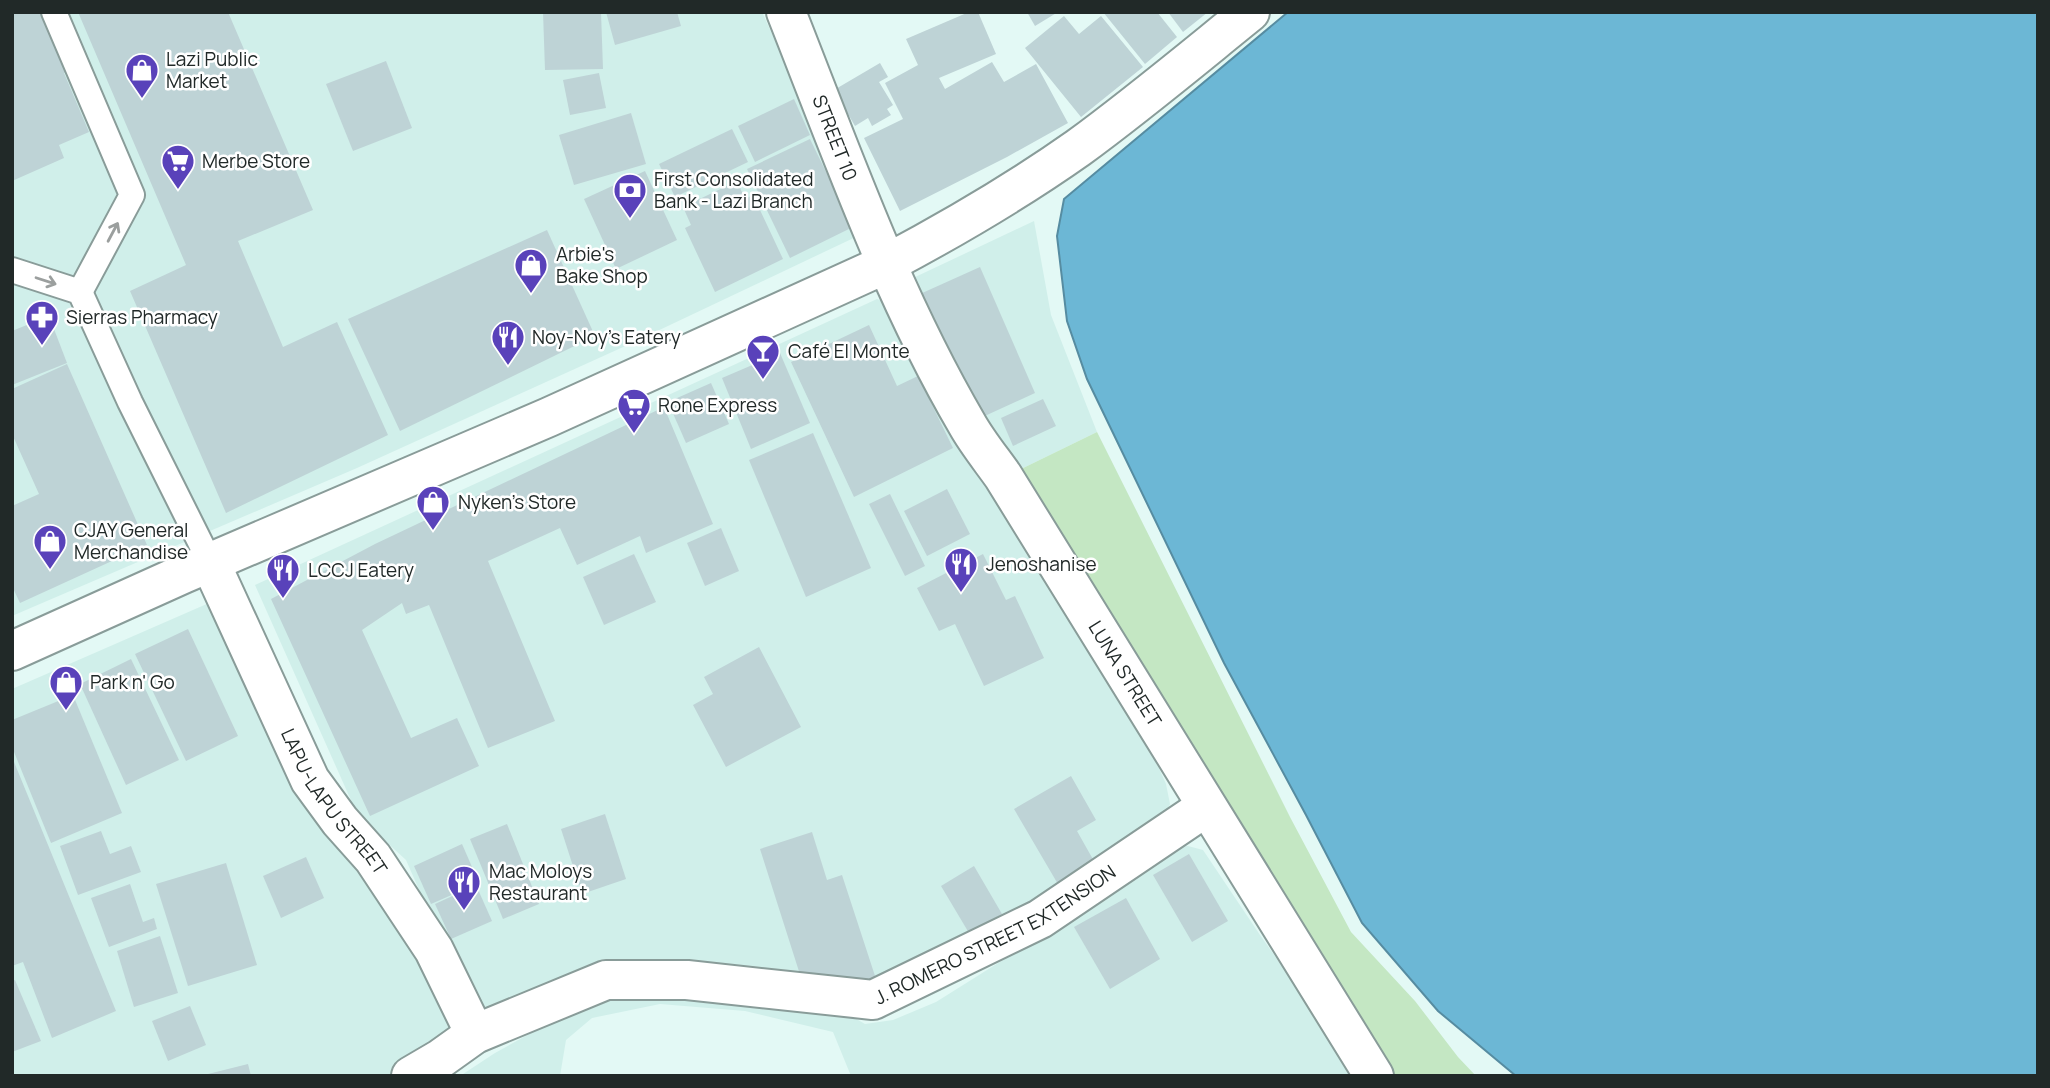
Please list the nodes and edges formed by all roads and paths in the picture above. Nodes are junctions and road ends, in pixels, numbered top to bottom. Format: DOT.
graph roads {
  1 [pos="54,12"];
  2 [pos="786,12"];
  3 [pos="1250,12"];
  4 [pos="886,264"];
  5 [pos="12,270"];
  6 [pos="80,292"];
  7 [pos="210,562"];
  8 [pos="12,650"];
  9 [pos="1206,807"];
  10 [pos="475,1034"];
  11 [pos="411,1076"];
  12 [pos="1374,1076"];
  6 -- 1 [label="lane, one-way"];
  2 -- 4 [label="street, STREET 10"];
  3 -- 4 [label="street"];
  4 -- 7 [label="street"];
  4 -- 9 [label="street, LUNA STREET"];
  5 -- 6 [label="lane, one-way"];
  6 -- 7 [label="lane"];
  7 -- 8 [label="street"];
  7 -- 10 [label="street, LAPU-LAPU STREET"];
  9 -- 10 [label="street, J. ROMERO STREET EXTENSION"];
  9 -- 12 [label="street, LUNA STREET"];
  10 -- 11 [label="street, J. ROMERO STREET EXTENSION"];
}
